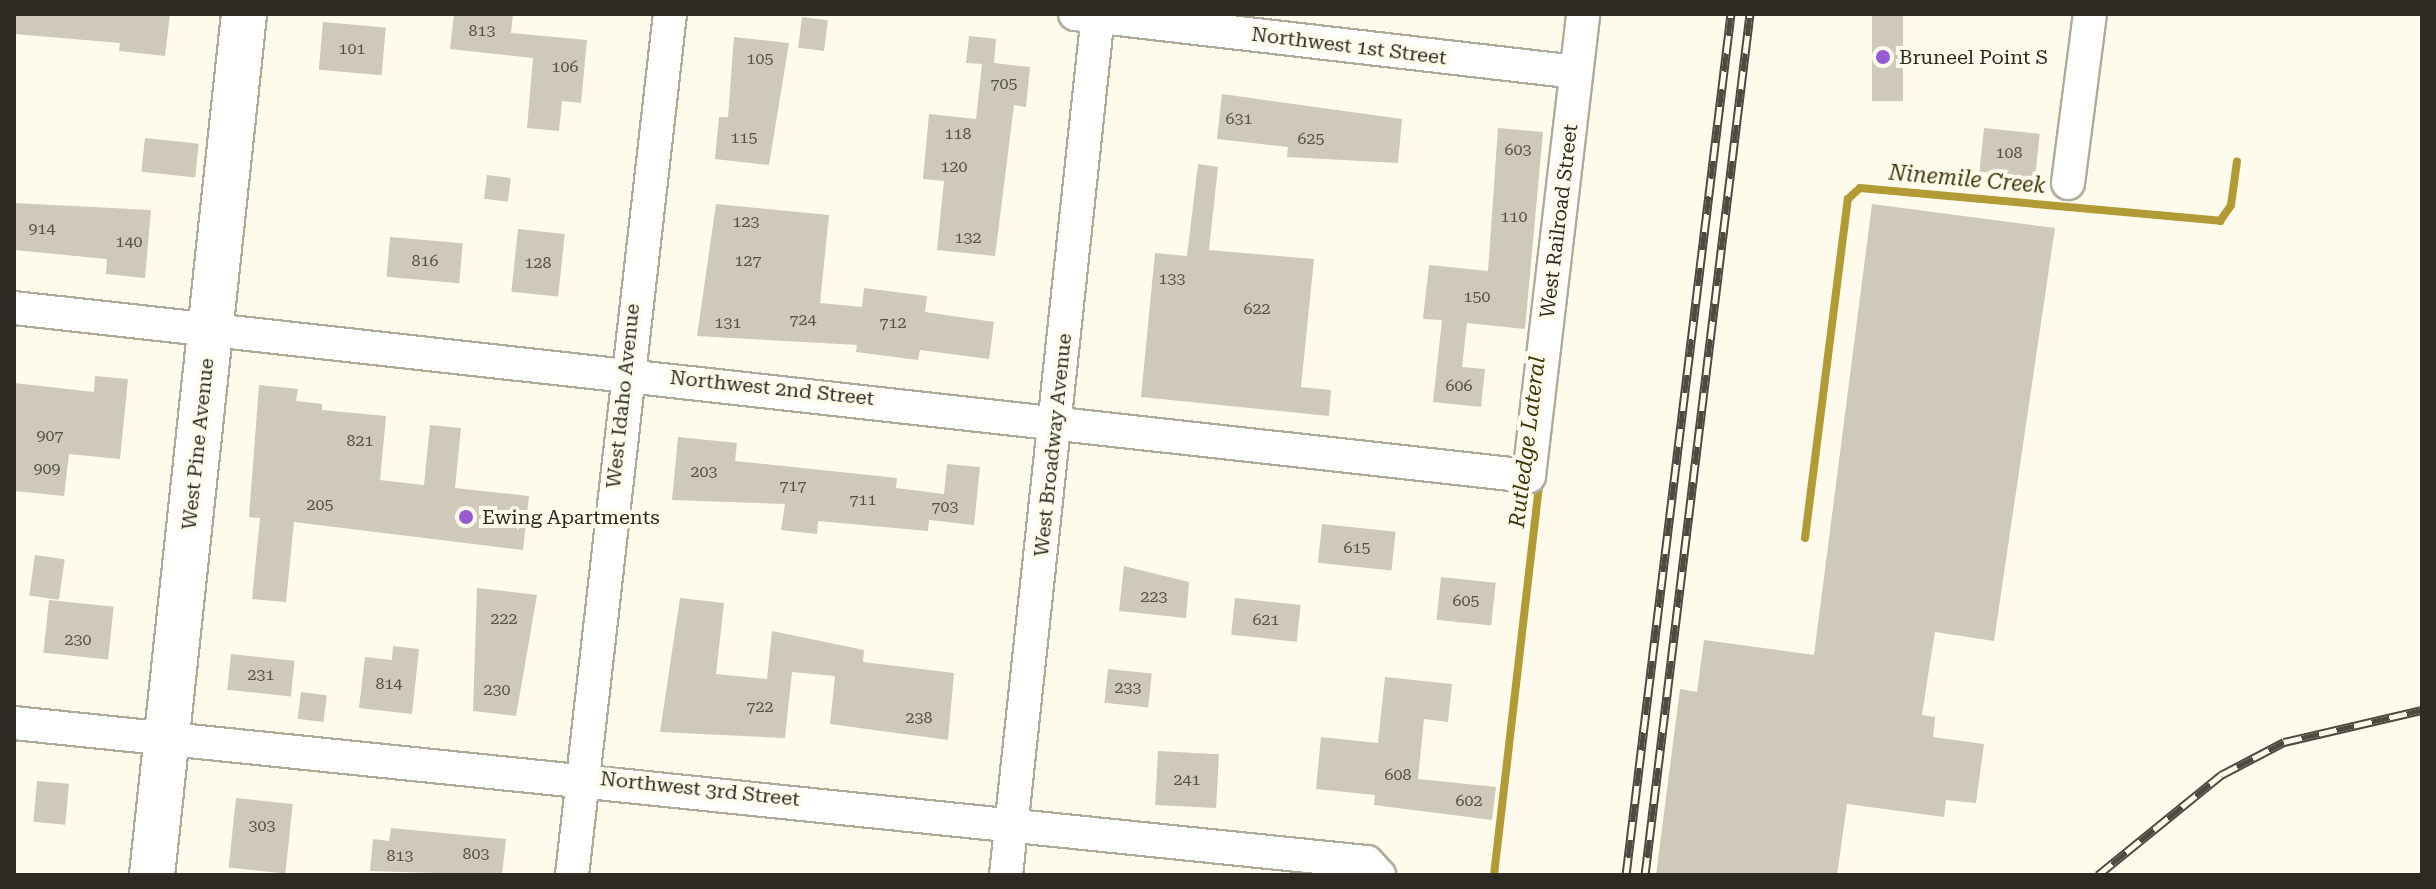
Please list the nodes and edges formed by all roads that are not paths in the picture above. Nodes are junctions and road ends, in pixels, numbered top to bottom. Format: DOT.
graph roads {
  1 [pos="244,14"];
  2 [pos="670,14"];
  3 [pos="1583,14"];
  4 [pos="2090,14"];
  5 [pos="1090,15"];
  6 [pos="1576,72"];
  7 [pos="2068,183"];
  8 [pos="14,308"];
  9 [pos="211,327"];
  10 [pos="625,372"];
  11 [pos="1056,418"];
  12 [pos="1529,476"];
  13 [pos="14,723"];
  14 [pos="166,738"];
  15 [pos="582,776"];
  16 [pos="1012,823"];
  17 [pos="152,875"];
  18 [pos="572,875"];
  19 [pos="1006,875"];
  20 [pos="1379,875"];
  1 -- 9 [label="street, West Pine Avenue"];
  2 -- 10 [label="street, West Idaho Avenue"];
  3 -- 6 [label="street, West Railroad Street"];
  4 -- 7 [label="street"];
  5 -- 6 [label="street, Northwest 1st Street"];
  5 -- 11 [label="street, West Broadway Avenue"];
  6 -- 12 [label="street, West Railroad Street"];
  8 -- 9 [label="street, Northwest 2nd Street"];
  9 -- 10 [label="street, Northwest 2nd Street"];
  9 -- 14 [label="street, West Pine Avenue"];
  10 -- 11 [label="street, Northwest 2nd Street"];
  10 -- 15 [label="street, West Idaho Avenue"];
  11 -- 12 [label="street, Northwest 2nd Street"];
  11 -- 16 [label="street, West Broadway Avenue"];
  13 -- 14 [label="street, Northwest 3rd Street"];
  14 -- 15 [label="street, Northwest 3rd Street"];
  14 -- 17 [label="street, West Pine Avenue"];
  15 -- 16 [label="street, Northwest 3rd Street"];
  15 -- 18 [label="street, West Idaho Avenue"];
  16 -- 19 [label="street, West Broadway Avenue"];
  16 -- 20 [label="street, Northwest 3rd Street"];
}
